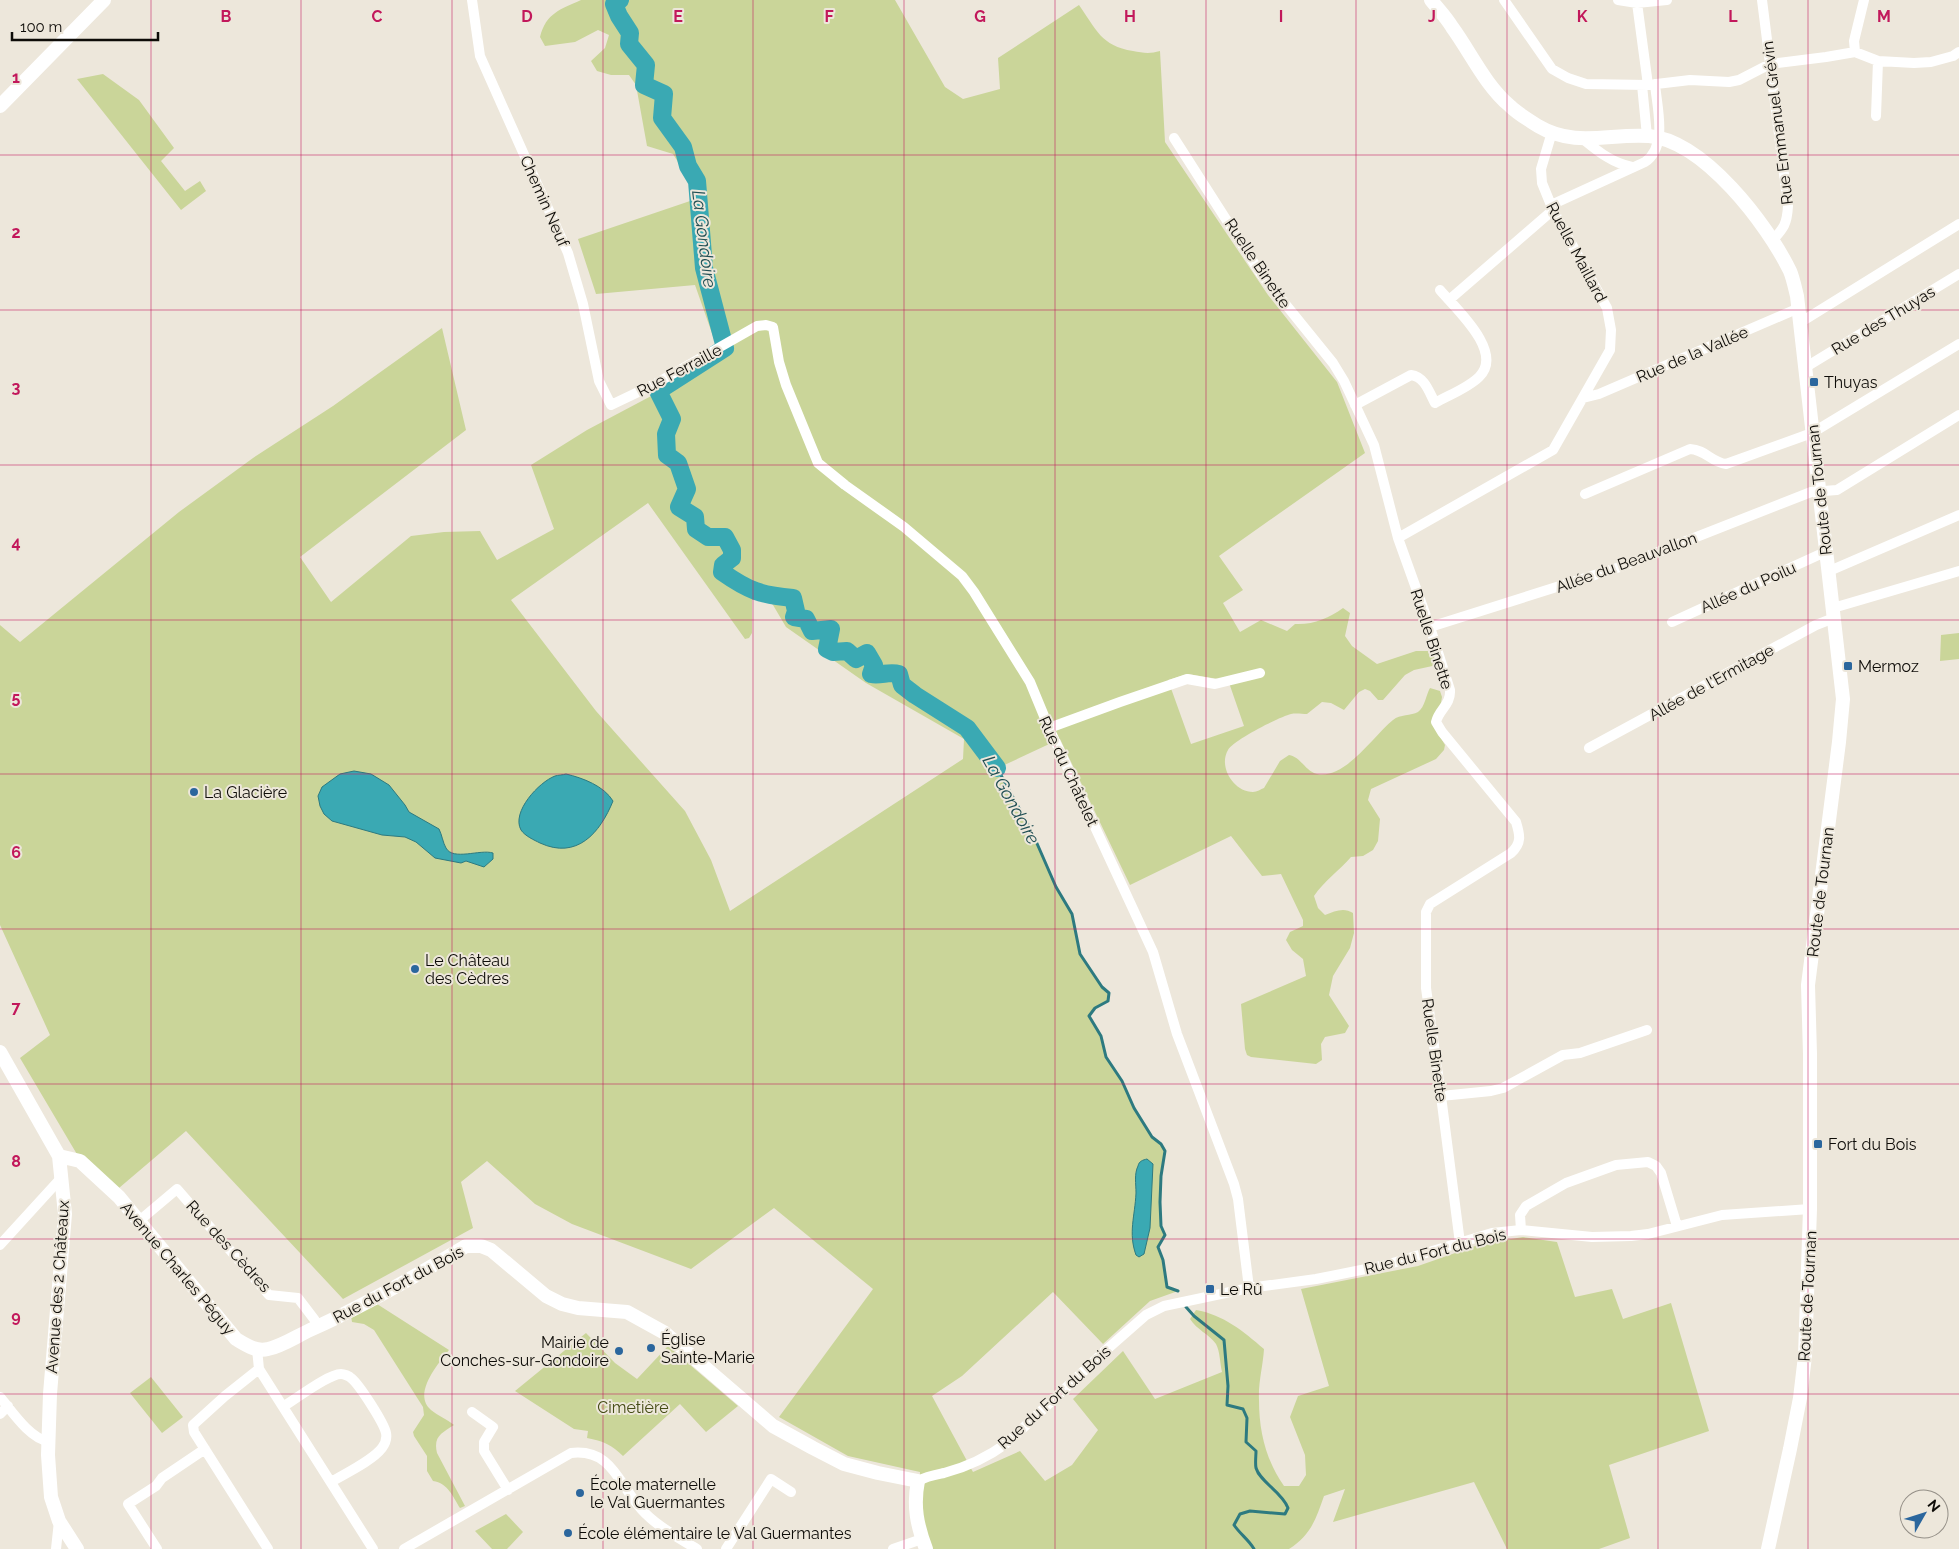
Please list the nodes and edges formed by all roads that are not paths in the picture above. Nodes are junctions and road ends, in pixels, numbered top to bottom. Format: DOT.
graph roads {
  1 [pos="104,0"];
  2 [pos="472,0"];
  3 [pos="1431,0"];
  4 [pos="1504,0"];
  5 [pos="1618,0"];
  6 [pos="1667,0"];
  7 [pos="1762,0"];
  8 [pos="1864,0"];
  9 [pos="1637,3"];
  10 [pos="1855,52"];
  11 [pos="1959,52"];
  12 [pos="1878,61"];
  13 [pos="1770,64"];
  14 [pos="1648,85"];
  15 [pos="0,106"];
  16 [pos="1876,116"];
  17 [pos="1552,132"];
  18 [pos="1653,137"];
  19 [pos="1174,138"];
  20 [pos="1583,140"];
  21 [pos="1632,167"];
  22 [pos="1552,208"];
  23 [pos="1959,224"];
  24 [pos="1772,241"];
  25 [pos="1959,274"];
  26 [pos="1440,290"];
  27 [pos="1449,300"];
  28 [pos="1799,308"];
  29 [pos="1801,322"];
  30 [pos="773,327"];
  31 [pos="1959,344"];
  32 [pos="1806,367"];
  33 [pos="1583,398"];
  34 [pos="611,405"];
  35 [pos="1355,405"];
  36 [pos="1959,415"];
  37 [pos="1812,433"];
  38 [pos="1820,492"];
  39 [pos="1585,494"];
  40 [pos="1959,515"];
  41 [pos="1398,538"];
  42 [pos="1825,552"];
  43 [pos="1959,571"];
  44 [pos="1828,572"];
  45 [pos="1834,613"];
  46 [pos="1672,622"];
  47 [pos="1430,627"];
  48 [pos="1260,673"];
  49 [pos="1049,728"];
  50 [pos="1589,748"];
  51 [pos="1647,1030"];
  52 [pos="0,1052"];
  53 [pos="1442,1096"];
  54 [pos="59,1156"];
  55 [pos="62,1177"];
  56 [pos="1810,1209"];
  57 [pos="139,1220"];
  58 [pos="1677,1226"];
  59 [pos="1521,1230"];
  60 [pos="1460,1243"];
  61 [pos="0,1245"];
  62 [pos="1249,1288"];
  63 [pos="318,1326"];
  64 [pos="257,1350"];
  65 [pos="260,1369"];
  66 [pos="0,1397"];
  67 [pos="284,1406"];
  68 [pos="4,1410"];
  69 [pos="472,1412"];
  70 [pos="48,1441"];
  71 [pos="205,1449"];
  72 [pos="50,1478"];
  73 [pos="918,1481"];
  74 [pos="332,1482"];
  75 [pos="508,1490"];
  76 [pos="791,1492"];
  77 [pos="59,1521"];
  78 [pos="924,1544"];
  79 [pos="679,1545"];
  80 [pos="56,1549"];
  81 [pos="77,1549"];
  82 [pos="89,1549"];
  83 [pos="157,1549"];
  84 [pos="268,1549"];
  85 [pos="373,1549"];
  86 [pos="404,1549"];
  87 [pos="697,1549"];
  88 [pos="726,1549"];
  89 [pos="893,1549"];
  90 [pos="1768,1549"];
  1 -- 15 [label="main road"];
  2 -- 34 [label="street, Chemin Neuf"];
  3 -- 17 [label="main road"];
  4 -- 14 [label="street"];
  5 -- 9 [label="street"];
  6 -- 9 [label="street"];
  7 -- 13 [label="street, Rue Emmanuel Grévin"];
  8 -- 10 [label="street"];
  9 -- 14 [label="street"];
  10 -- 12 [label="street"];
  10 -- 13 [label="street"];
  11 -- 12 [label="street"];
  12 -- 16 [label="street"];
  13 -- 14 [label="street"];
  13 -- 24 [label="street, Rue Emmanuel Grévin"];
  14 -- 18 [label="street"];
  17 -- 20 [label="main road"];
  17 -- 22 [label="street, Ruelle Maillard"];
  18 -- 20 [label="main road"];
  18 -- 21 [label="street"];
  18 -- 24 [label="main road, Route de Tournan"];
  19 -- 35 [label="street, Ruelle Binette"];
  20 -- 21 [label="street"];
  21 -- 22 [label="street"];
  22 -- 27 [label="street"];
  22 -- 33 [label="street, Ruelle Maillard"];
  23 -- 29 [label="street"];
  24 -- 28 [label="main road, Route de Tournan"];
  25 -- 32 [label="street, Rue des Thuyas"];
  26 -- 27 [label="street"];
  27 -- 35 [label="street"];
  28 -- 29 [label="main road, Route de Tournan"];
  28 -- 33 [label="street, Rue de la Vallée"];
  29 -- 32 [label="main road, Route de Tournan"];
  30 -- 34 [label="street, Rue Ferraille"];
  30 -- 49 [label="street, Rue du Châtelet"];
  31 -- 37 [label="street"];
  32 -- 37 [label="main road, Route de Tournan"];
  33 -- 41 [label="street, Ruelle Maillard"];
  35 -- 41 [label="street, Ruelle Binette"];
  36 -- 38 [label="street, Allée du Beauvallon"];
  37 -- 38 [label="main road, Route de Tournan"];
  37 -- 39 [label="street"];
  38 -- 42 [label="main road, Route de Tournan"];
  38 -- 47 [label="street, Allée du Beauvallon"];
  40 -- 44 [label="street"];
  41 -- 47 [label="street, Ruelle Binette"];
  42 -- 44 [label="main road, Route de Tournan"];
  42 -- 46 [label="street, Allée du Poilu"];
  43 -- 45 [label="street, Allée de l'Ermitage"];
  44 -- 45 [label="main road, Route de Tournan"];
  45 -- 50 [label="street, Allée de l'Ermitage"];
  45 -- 56 [label="main road, Route de Tournan"];
  47 -- 53 [label="street, Ruelle Binette"];
  48 -- 49 [label="street"];
  49 -- 62 [label="street, Rue du Châtelet"];
  51 -- 53 [label="street"];
  52 -- 54 [label="main road, Avenue des 2 Châteaux"];
  53 -- 60 [label="street, Ruelle Binette"];
  54 -- 55 [label="main road, Avenue des 2 Châteaux"];
  54 -- 57 [label="main road, Avenue Charles Péguy"];
  55 -- 61 [label="street"];
  55 -- 70 [label="main road, Avenue des 2 Châteaux"];
  56 -- 58 [label="street, Rue du Fort du Bois"];
  56 -- 90 [label="main road, Route de Tournan"];
  57 -- 63 [label="street, Rue des Cèdres"];
  57 -- 64 [label="main road, Avenue Charles Péguy"];
  58 -- 59 [label="street, Rue du Fort du Bois"];
  58 -- 59 [label="street"];
  59 -- 60 [label="street, Rue du Fort du Bois"];
  60 -- 62 [label="street, Rue du Fort du Bois"];
  62 -- 73 [label="street, Rue du Fort du Bois"];
  63 -- 64 [label="main road, Rue du Fort du Bois"];
  63 -- 73 [label="main road, Rue du Fort du Bois"];
  64 -- 65 [label="street"];
  65 -- 67 [label="street"];
  65 -- 71 [label="street"];
  66 -- 68 [label="street"];
  67 -- 74 [label="street"];
  67 -- 74 [label="street"];
  68 -- 70 [label="street"];
  69 -- 75 [label="street"];
  70 -- 72 [label="main road, Avenue des 2 Châteaux"];
  71 -- 83 [label="street"];
  71 -- 84 [label="street"];
  72 -- 77 [label="main road, Avenue des 2 Châteaux"];
  72 -- 82 [label="main road, Avenue des 2 Châteaux"];
  73 -- 78 [label="main road"];
  74 -- 85 [label="street"];
  75 -- 79 [label="street"];
  75 -- 86 [label="street"];
  76 -- 88 [label="street"];
  77 -- 80 [label="street"];
  77 -- 81 [label="main road, Avenue des 2 Châteaux"];
  78 -- 89 [label="street"];
  79 -- 87 [label="street"];
}
